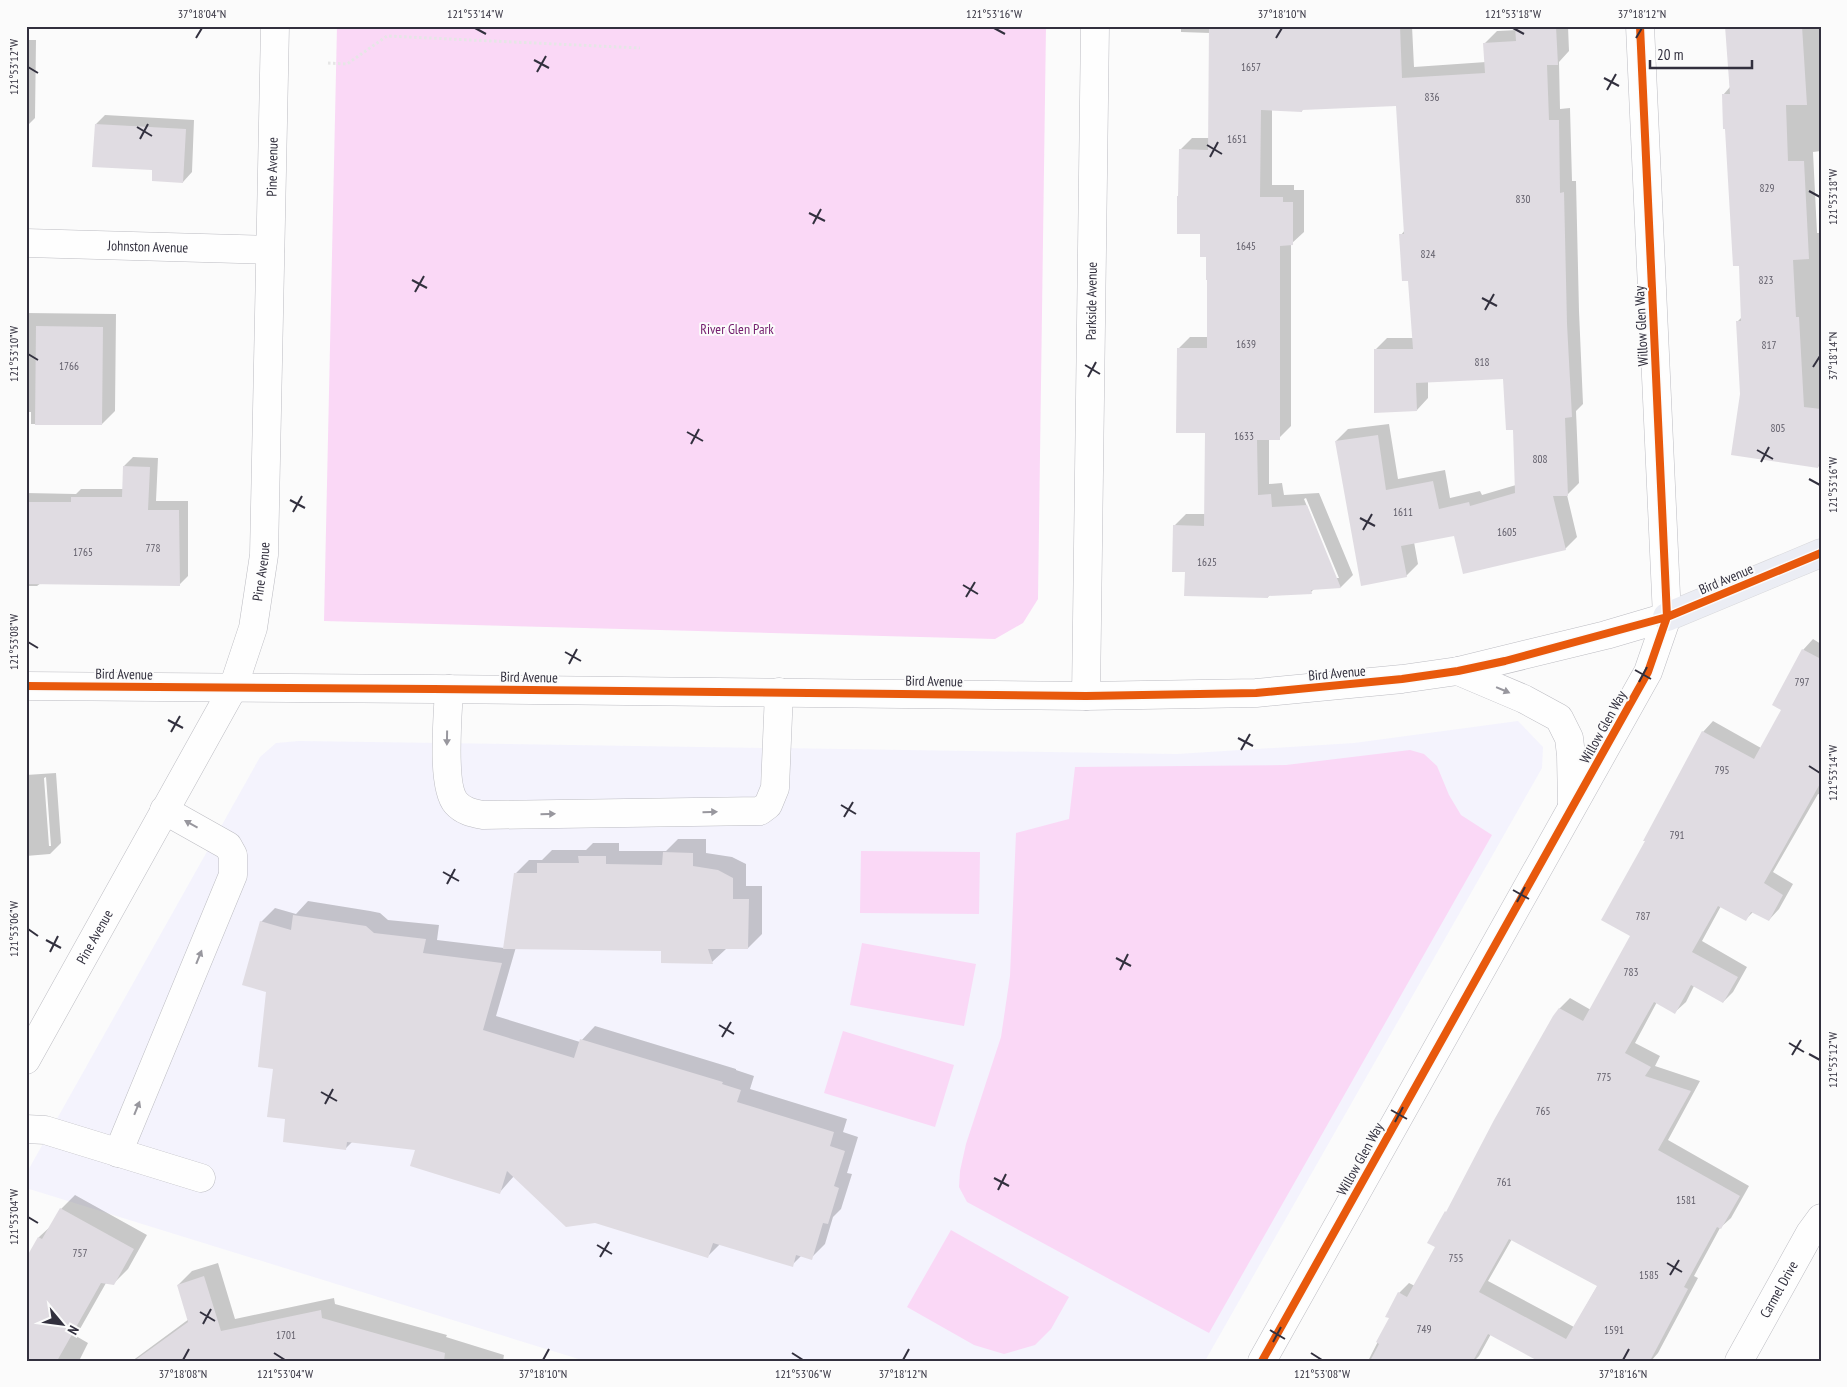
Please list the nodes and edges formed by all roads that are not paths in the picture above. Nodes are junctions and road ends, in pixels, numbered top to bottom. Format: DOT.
graph roads {
  1 [pos="275,26"];
  2 [pos="1095,26"];
  3 [pos="1640,26"];
  4 [pos="26,243"];
  5 [pos="270,250"];
  6 [pos="1821,553"];
  7 [pos="1667,617"];
  8 [pos="1458,671"];
  9 [pos="26,686"];
  10 [pos="233,688"];
  11 [pos="449,689"];
  12 [pos="779,692"];
  13 [pos="1086,696"];
  14 [pos="1572,806"];
  15 [pos="164,810"];
  16 [pos="26,1060"];
  17 [pos="26,1129"];
  18 [pos="118,1153"];
  19 [pos="201,1178"];
  20 [pos="1821,1218"];
  21 [pos="1262,1361"];
  22 [pos="1739,1361"];
  1 -- 5 [label="street, Pine Avenue"];
  2 -- 13 [label="street, Parkside Avenue"];
  3 -- 7 [label="street, Willow Glen Way"];
  4 -- 5 [label="street, Johnston Avenue"];
  5 -- 10 [label="street, Pine Avenue"];
  6 -- 7 [label="main road, Bird Avenue"];
  7 -- 8 [label="street, Bird Avenue"];
  7 -- 14 [label="street, Willow Glen Way"];
  8 -- 13 [label="street, Bird Avenue"];
  8 -- 14 [label="street, one-way"];
  9 -- 10 [label="street, Bird Avenue"];
  10 -- 11 [label="street, Bird Avenue"];
  10 -- 15 [label="street, Pine Avenue"];
  11 -- 12 [label="street, Bird Avenue"];
  11 -- 12 [label="street, one-way"];
  12 -- 13 [label="street, Bird Avenue"];
  14 -- 21 [label="street, Willow Glen Way"];
  15 -- 16 [label="street, Pine Avenue"];
  18 -- 15 [label="street, one-way"];
  17 -- 18 [label="street"];
  18 -- 19 [label="street"];
  20 -- 22 [label="street, Carmel Drive"];
}
